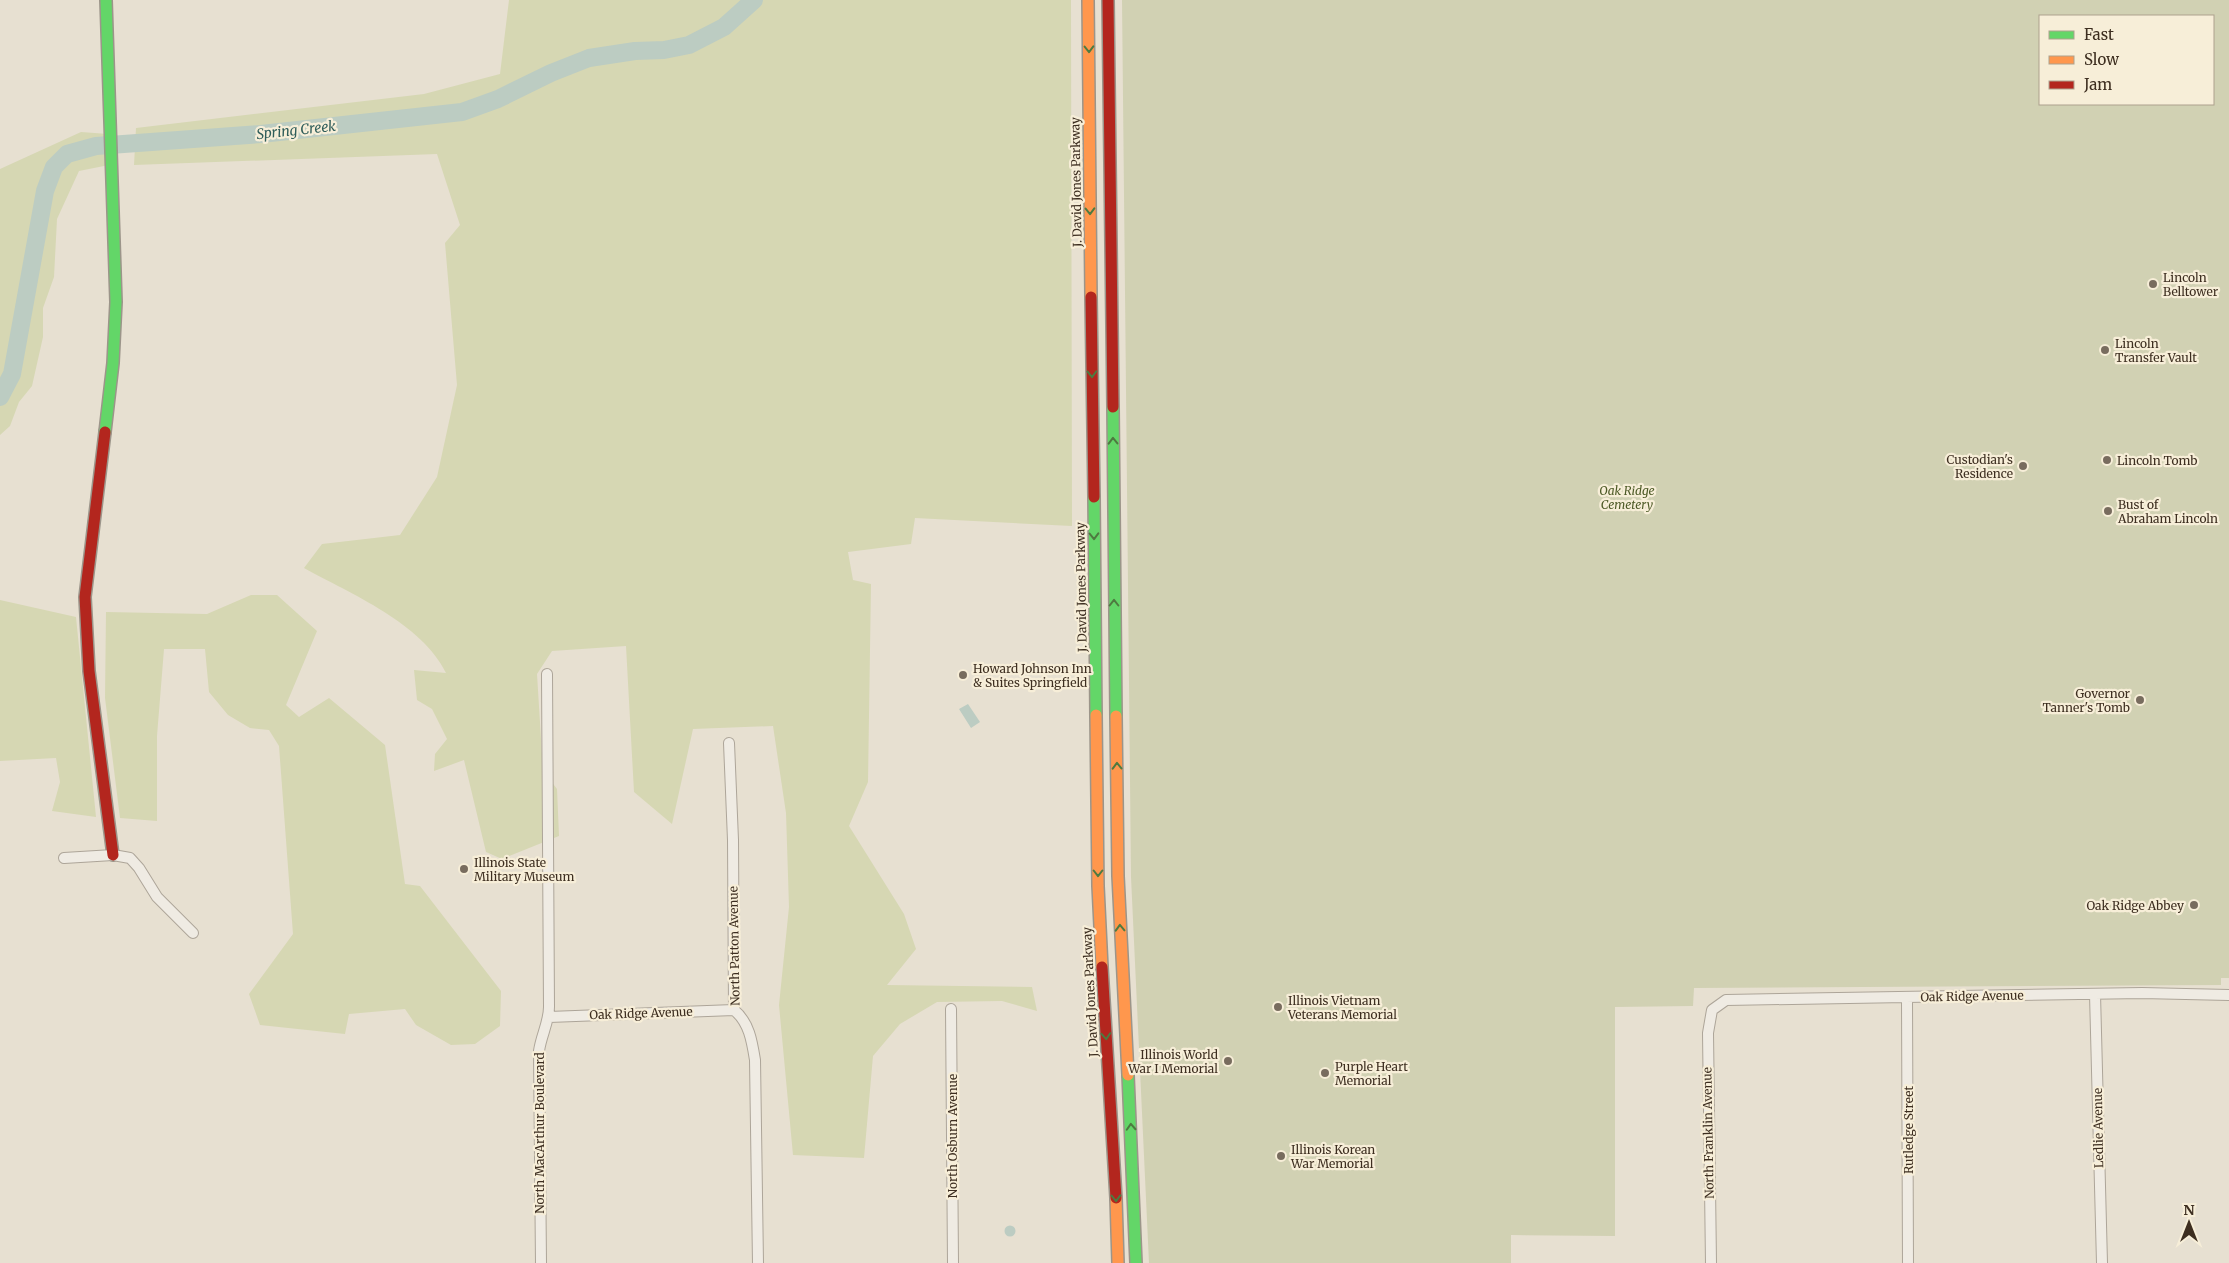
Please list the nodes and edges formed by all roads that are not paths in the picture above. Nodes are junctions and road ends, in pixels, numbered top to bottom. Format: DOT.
graph roads {
  1 [pos="106,0"];
  2 [pos="1088,0"];
  3 [pos="1108,0"];
  4 [pos="547,674"];
  5 [pos="729,743"];
  6 [pos="112,855"];
  7 [pos="64,858"];
  8 [pos="193,933"];
  9 [pos="2095,994"];
  10 [pos="2229,994"];
  11 [pos="1907,998"];
  12 [pos="1716,1005"];
  13 [pos="951,1009"];
  14 [pos="734,1010"];
  15 [pos="549,1017"];
  16 [pos="540,1263"];
  17 [pos="758,1263"];
  18 [pos="953,1263"];
  19 [pos="1118,1263"];
  20 [pos="1136,1263"];
  21 [pos="1710,1263"];
  22 [pos="1908,1263"];
  23 [pos="2102,1263"];
  1 -- 6 [label="main road"];
  2 -- 19 [label="main road, J. David Jones Parkway, one-way"];
  20 -- 3 [label="main road, one-way"];
  4 -- 15 [label="street, North MacArthur Boulevard"];
  5 -- 14 [label="street, North Patton Avenue"];
  6 -- 7 [label="street"];
  6 -- 8 [label="street"];
  9 -- 10 [label="street, Oak Ridge Avenue"];
  9 -- 11 [label="street, Oak Ridge Avenue"];
  9 -- 23 [label="street, Ledlie Avenue"];
  11 -- 12 [label="street, Oak Ridge Avenue"];
  11 -- 22 [label="street, Rutledge Street"];
  12 -- 21 [label="street, North Franklin Avenue"];
  13 -- 18 [label="street, North Osburn Avenue"];
  14 -- 15 [label="street, Oak Ridge Avenue"];
  14 -- 17 [label="street, North Patton Avenue"];
  15 -- 16 [label="street, North MacArthur Boulevard"];
}
